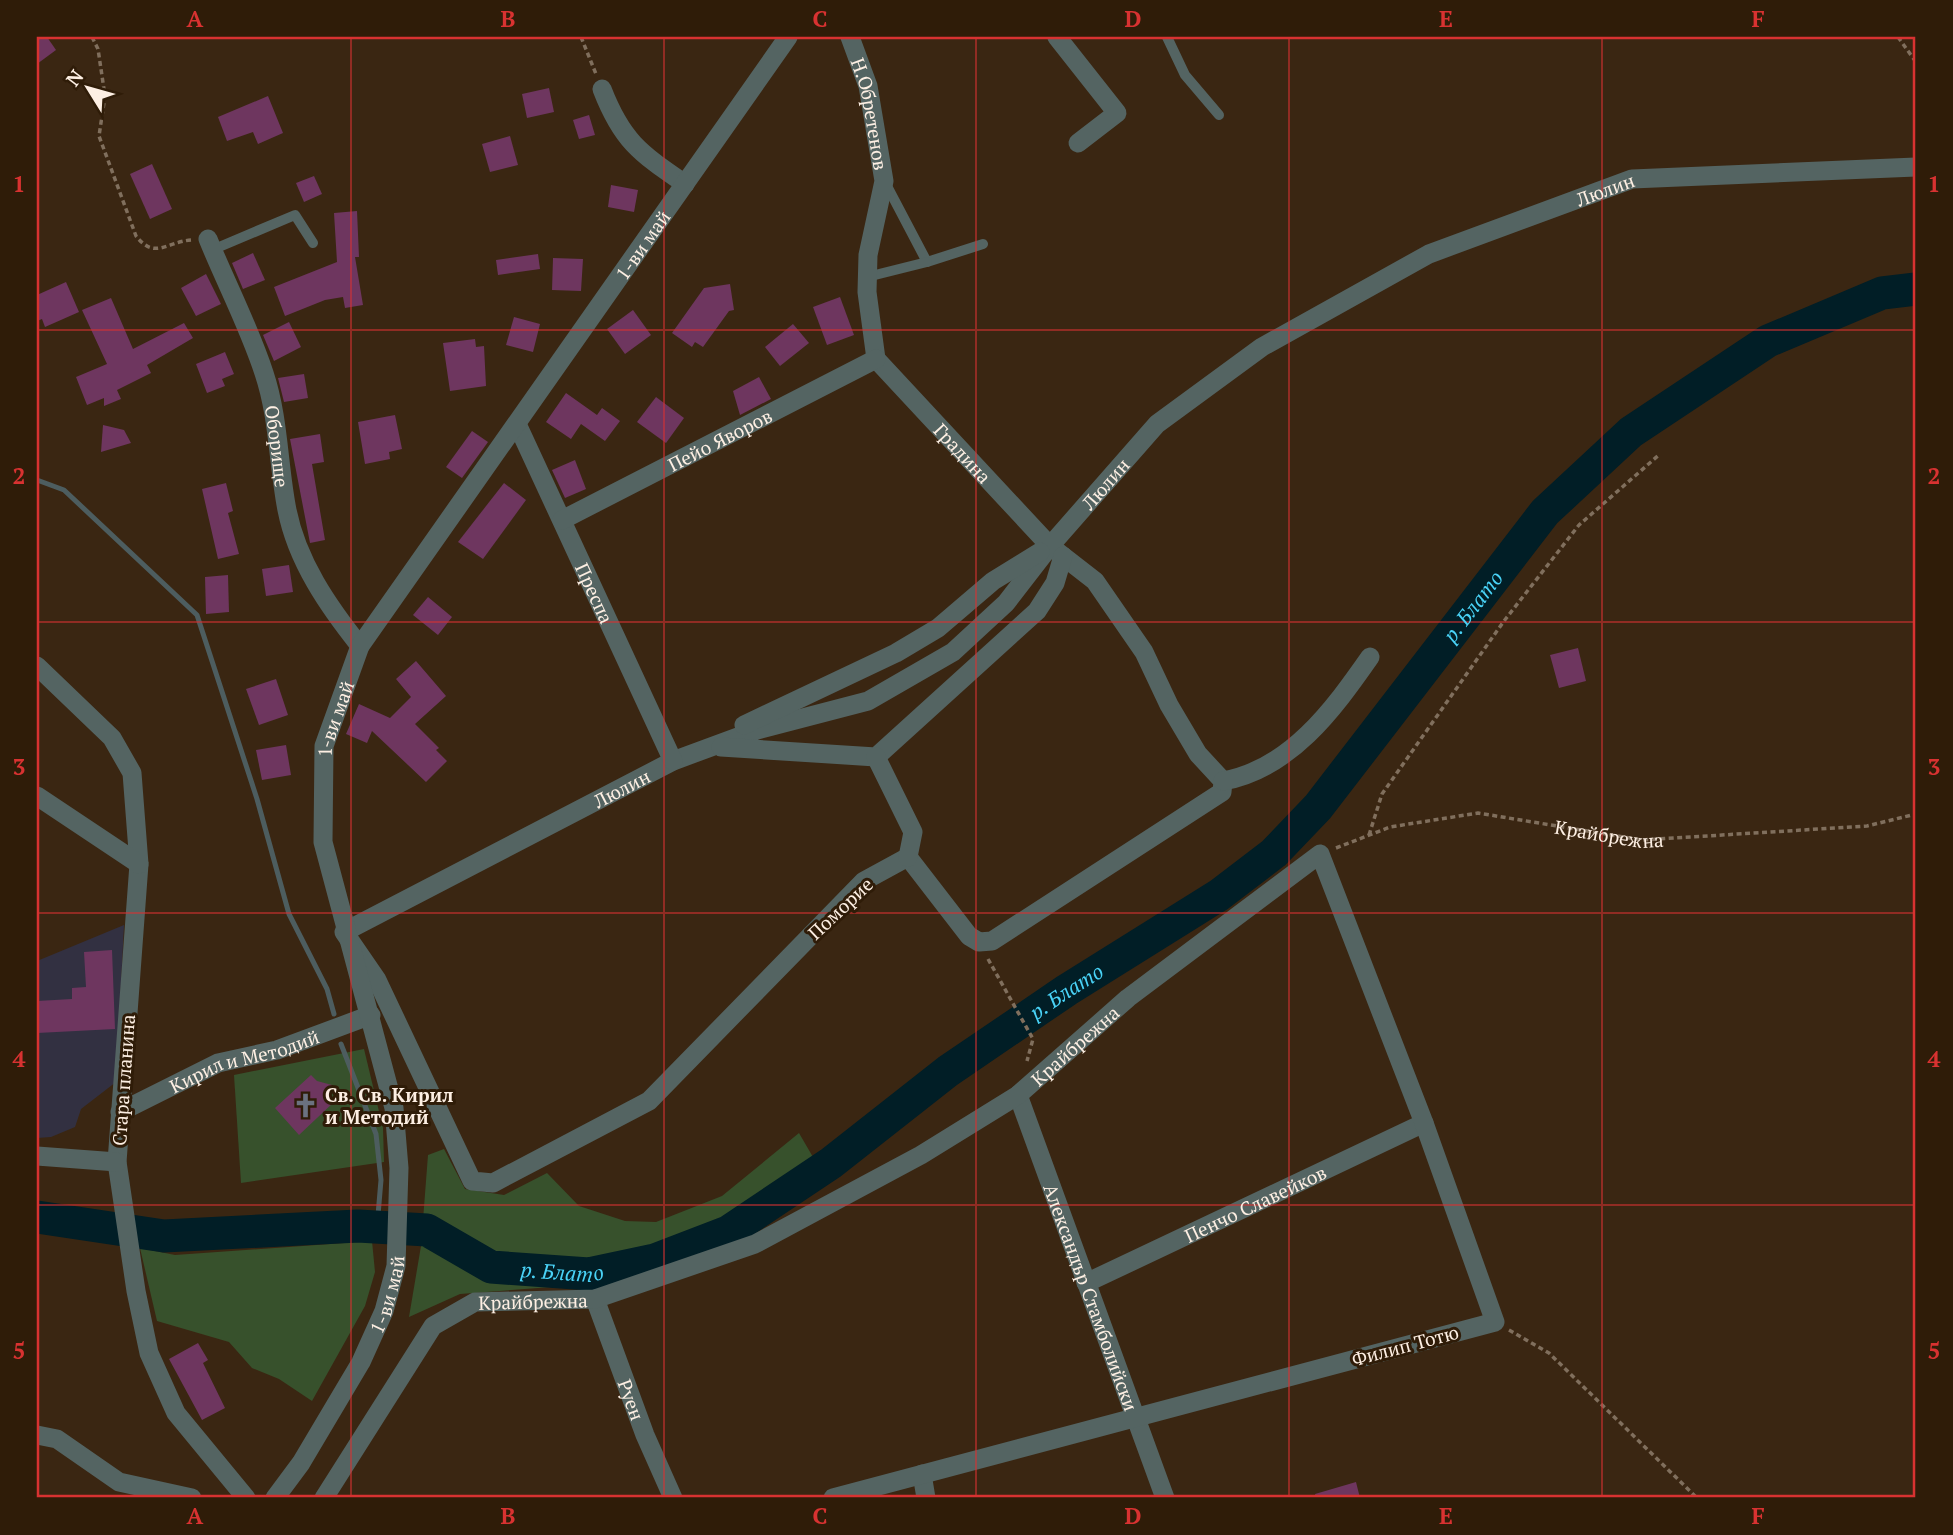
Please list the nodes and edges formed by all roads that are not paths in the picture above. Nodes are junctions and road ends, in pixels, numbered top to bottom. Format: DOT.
graph roads {
  1 [pos="788,37"];
  2 [pos="850,37"];
  3 [pos="1057,37"];
  4 [pos="1167,37"];
  5 [pos="602,89"];
  6 [pos="1219,115"];
  7 [pos="1078,143"];
  8 [pos="1916,167"];
  9 [pos="884,181"];
  10 [pos="685,184"];
  11 [pos="313,243"];
  12 [pos="983,244"];
  13 [pos="210,245"];
  14 [pos="927,262"];
  15 [pos="867,277"];
  16 [pos="876,359"];
  17 [pos="517,424"];
  18 [pos="562,520"];
  19 [pos="1056,551"];
  20 [pos="360,646"];
  21 [pos="1370,657"];
  22 [pos="37,666"];
  23 [pos="716,747"];
  24 [pos="693,754"];
  25 [pos="876,757"];
  26 [pos="673,761"];
  27 [pos="1223,780"];
  28 [pos="37,796"];
  29 [pos="908,857"];
  30 [pos="139,864"];
  31 [pos="344,932"];
  32 [pos="372,1015"];
  33 [pos="1018,1095"];
  34 [pos="120,1112"];
  35 [pos="1424,1123"];
  36 [pos="37,1156"];
  37 [pos="117,1162"];
  38 [pos="1086,1283"];
  39 [pos="595,1299"];
  40 [pos="1136,1418"];
  41 [pos="37,1435"];
  42 [pos="922,1474"];
  43 [pos="192,1498"];
  44 [pos="246,1498"];
  45 [pos="275,1498"];
  46 [pos="324,1498"];
  47 [pos="673,1498"];
  48 [pos="833,1498"];
  49 [pos="926,1498"];
  50 [pos="1165,1498"];
  1 -- 10 [label="street, 1-ви май"];
  2 -- 9 [label="street, Н.Обретенов"];
  3 -- 7 [label="street"];
  4 -- 6 [label="lane"];
  5 -- 10 [label="street"];
  8 -- 19 [label="street, Люлин"];
  9 -- 14 [label="lane"];
  9 -- 15 [label="street, Н.Обретенов"];
  10 -- 17 [label="street, 1-ви май"];
  11 -- 13 [label="lane"];
  12 -- 14 [label="lane"];
  13 -- 20 [label="street, Оборище"];
  14 -- 15 [label="lane"];
  15 -- 16 [label="street, Н.Обретенов"];
  16 -- 18 [label="street, Пейо Яворов"];
  16 -- 19 [label="street, Градина"];
  17 -- 18 [label="street, Преспа"];
  17 -- 20 [label="street, 1-ви май"];
  18 -- 26 [label="street, Преспа"];
  19 -- 23 [label="street, Люлин"];
  19 -- 24 [label="street"];
  19 -- 25 [label="street"];
  19 -- 27 [label="street"];
  20 -- 31 [label="street, 1-ви май"];
  21 -- 27 [label="street"];
  22 -- 30 [label="street, Стара планина"];
  23 -- 24 [label="street, Люлин"];
  23 -- 25 [label="street"];
  24 -- 26 [label="street, Люлин"];
  25 -- 29 [label="street"];
  26 -- 31 [label="street, Люлин"];
  27 -- 29 [label="street"];
  28 -- 30 [label="street"];
  29 -- 31 [label="street, Поморие"];
  30 -- 34 [label="street, Стара планина"];
  31 -- 32 [label="street, 1-ви май"];
  32 -- 34 [label="street, Кирил и Методий"];
  32 -- 45 [label="street, 1-ви май"];
  33 -- 35 [label="street, Крайбрежна"];
  33 -- 38 [label="street, Александър Стамболийски"];
  33 -- 39 [label="street, Крайбрежна"];
  34 -- 37 [label="street, Стара планина"];
  35 -- 38 [label="street, Пенчо Славейков"];
  35 -- 40 [label="street, Филип Тотю"];
  36 -- 37 [label="street"];
  37 -- 44 [label="street, Стара планина"];
  38 -- 40 [label="street, Александър Стамболийски"];
  39 -- 46 [label="street, Крайбрежна"];
  39 -- 47 [label="street, Руен"];
  40 -- 42 [label="street, Филип Тотю"];
  40 -- 50 [label="street, Александър Стамболийски"];
  41 -- 43 [label="street"];
  42 -- 48 [label="street, Филип Тотю"];
  42 -- 49 [label="street"];
}
